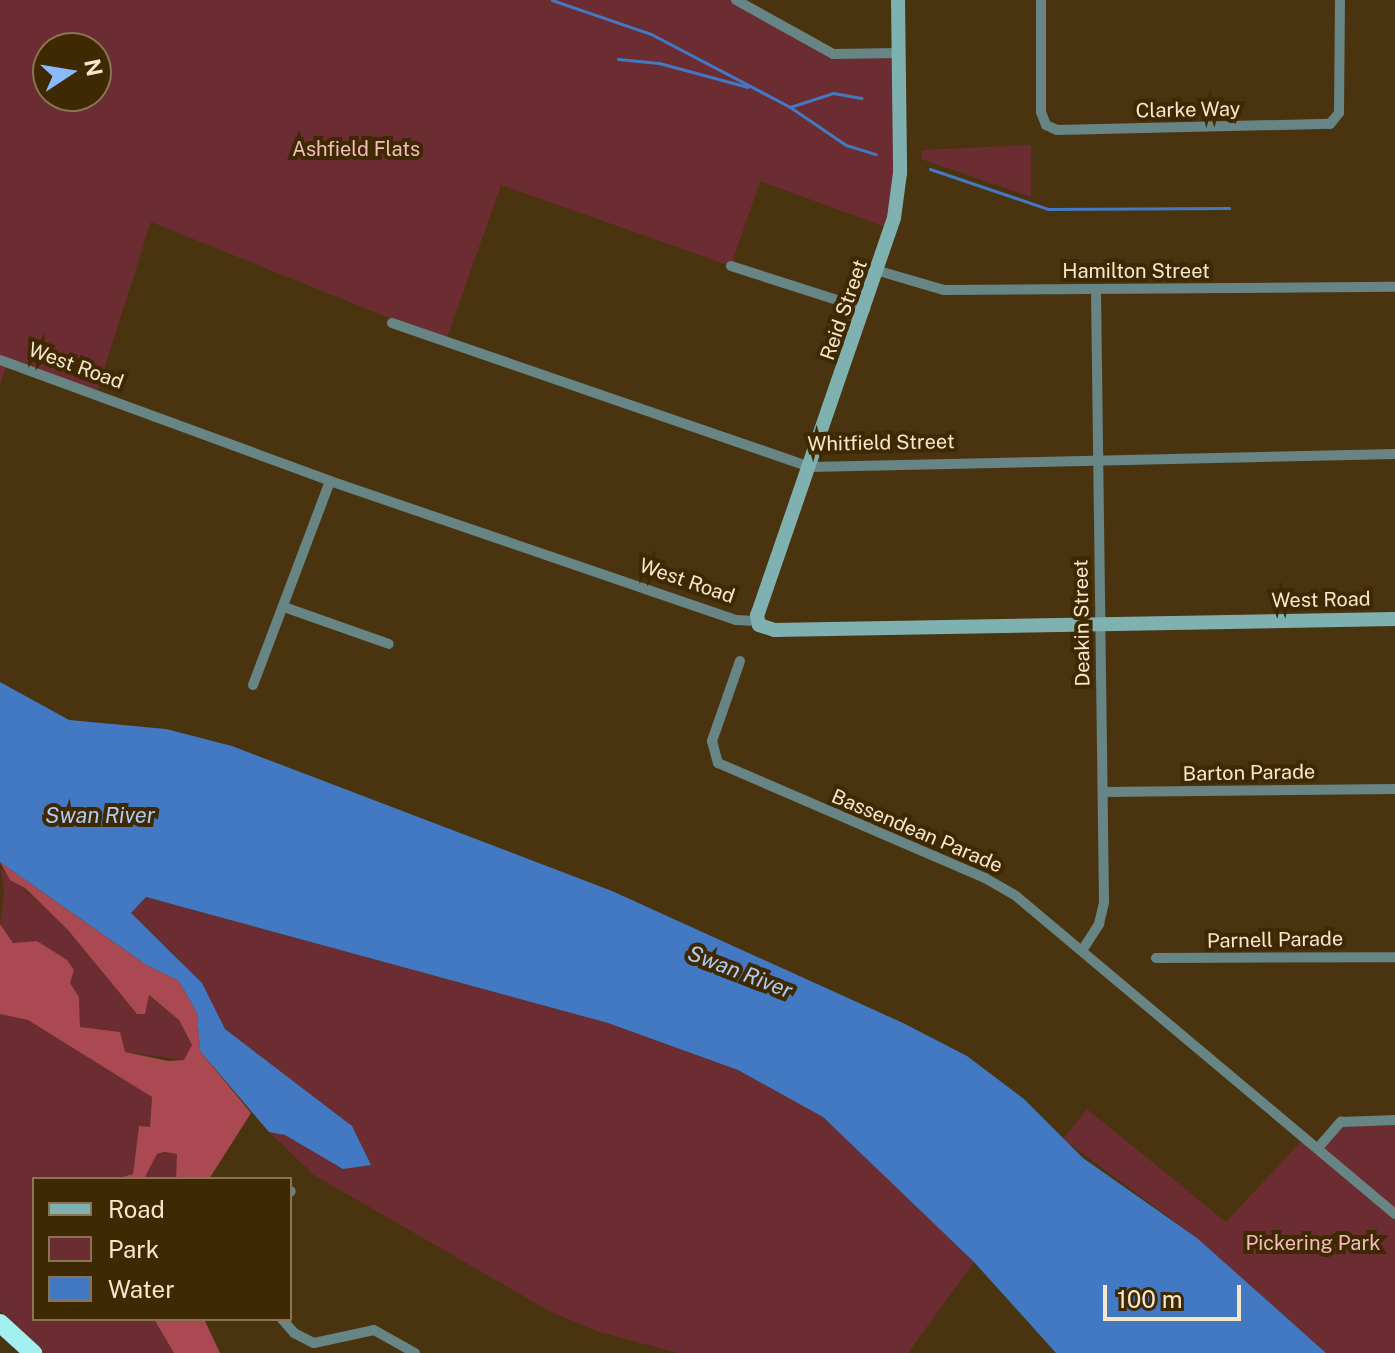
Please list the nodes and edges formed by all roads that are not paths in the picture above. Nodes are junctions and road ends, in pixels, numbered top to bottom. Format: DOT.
graph roads {
  1 [pos="736,0"];
  2 [pos="898,0"];
  3 [pos="1041,0"];
  4 [pos="1340,0"];
  5 [pos="899,53"];
  6 [pos="731,266"];
  7 [pos="879,271"];
  8 [pos="1395,287"];
  9 [pos="1096,290"];
  10 [pos="865,309"];
  11 [pos="392,323"];
  12 [pos="0,360"];
  13 [pos="1395,454"];
  14 [pos="1098,457"];
  15 [pos="810,467"];
  16 [pos="330,481"];
  17 [pos="284,607"];
  18 [pos="1395,619"];
  19 [pos="756,621"];
  20 [pos="1100,624"];
  21 [pos="389,644"];
  22 [pos="740,661"];
  23 [pos="253,685"];
  24 [pos="1395,789"];
  25 [pos="1103,792"];
  26 [pos="1083,949"];
  27 [pos="1395,957"];
  28 [pos="1156,958"];
  29 [pos="1395,1120"];
  30 [pos="1318,1148"];
  31 [pos="1395,1214"];
  32 [pos="284,1321"];
  33 [pos="0,1323"];
  34 [pos="0,1332"];
  35 [pos="17,1353"];
  36 [pos="33,1353"];
  37 [pos="415,1353"];
  1 -- 5 [label="street"];
  2 -- 5 [label="street, Reid Street"];
  3 -- 4 [label="street, Clarke Way"];
  5 -- 7 [label="street, Reid Street"];
  6 -- 10 [label="street"];
  7 -- 9 [label="street, Hamilton Street"];
  7 -- 10 [label="street, Reid Street"];
  8 -- 9 [label="street, Hamilton Street"];
  9 -- 14 [label="street, Deakin Street"];
  10 -- 15 [label="street, Reid Street"];
  11 -- 15 [label="street, Whitfield Street"];
  12 -- 16 [label="street, West Road"];
  13 -- 14 [label="street, Whitfield Street"];
  14 -- 15 [label="street, Whitfield Street"];
  14 -- 20 [label="street, Deakin Street"];
  15 -- 19 [label="street, Reid Street"];
  16 -- 17 [label="street"];
  16 -- 19 [label="street, West Road"];
  17 -- 21 [label="street"];
  17 -- 23 [label="street"];
  18 -- 20 [label="street, West Road"];
  19 -- 20 [label="street, West Road"];
  20 -- 25 [label="street, Deakin Street"];
  22 -- 26 [label="street, Bassendean Parade"];
  24 -- 25 [label="street, Barton Parade"];
  25 -- 26 [label="street, Deakin Street"];
  26 -- 30 [label="street, Bassendean Parade"];
  27 -- 28 [label="street, Parnell Parade"];
  29 -- 30 [label="street"];
  30 -- 31 [label="street, Bassendean Parade"];
  32 -- 37 [label="street"];
  33 -- 36 [label="highway"];
  34 -- 35 [label="highway"];
}
